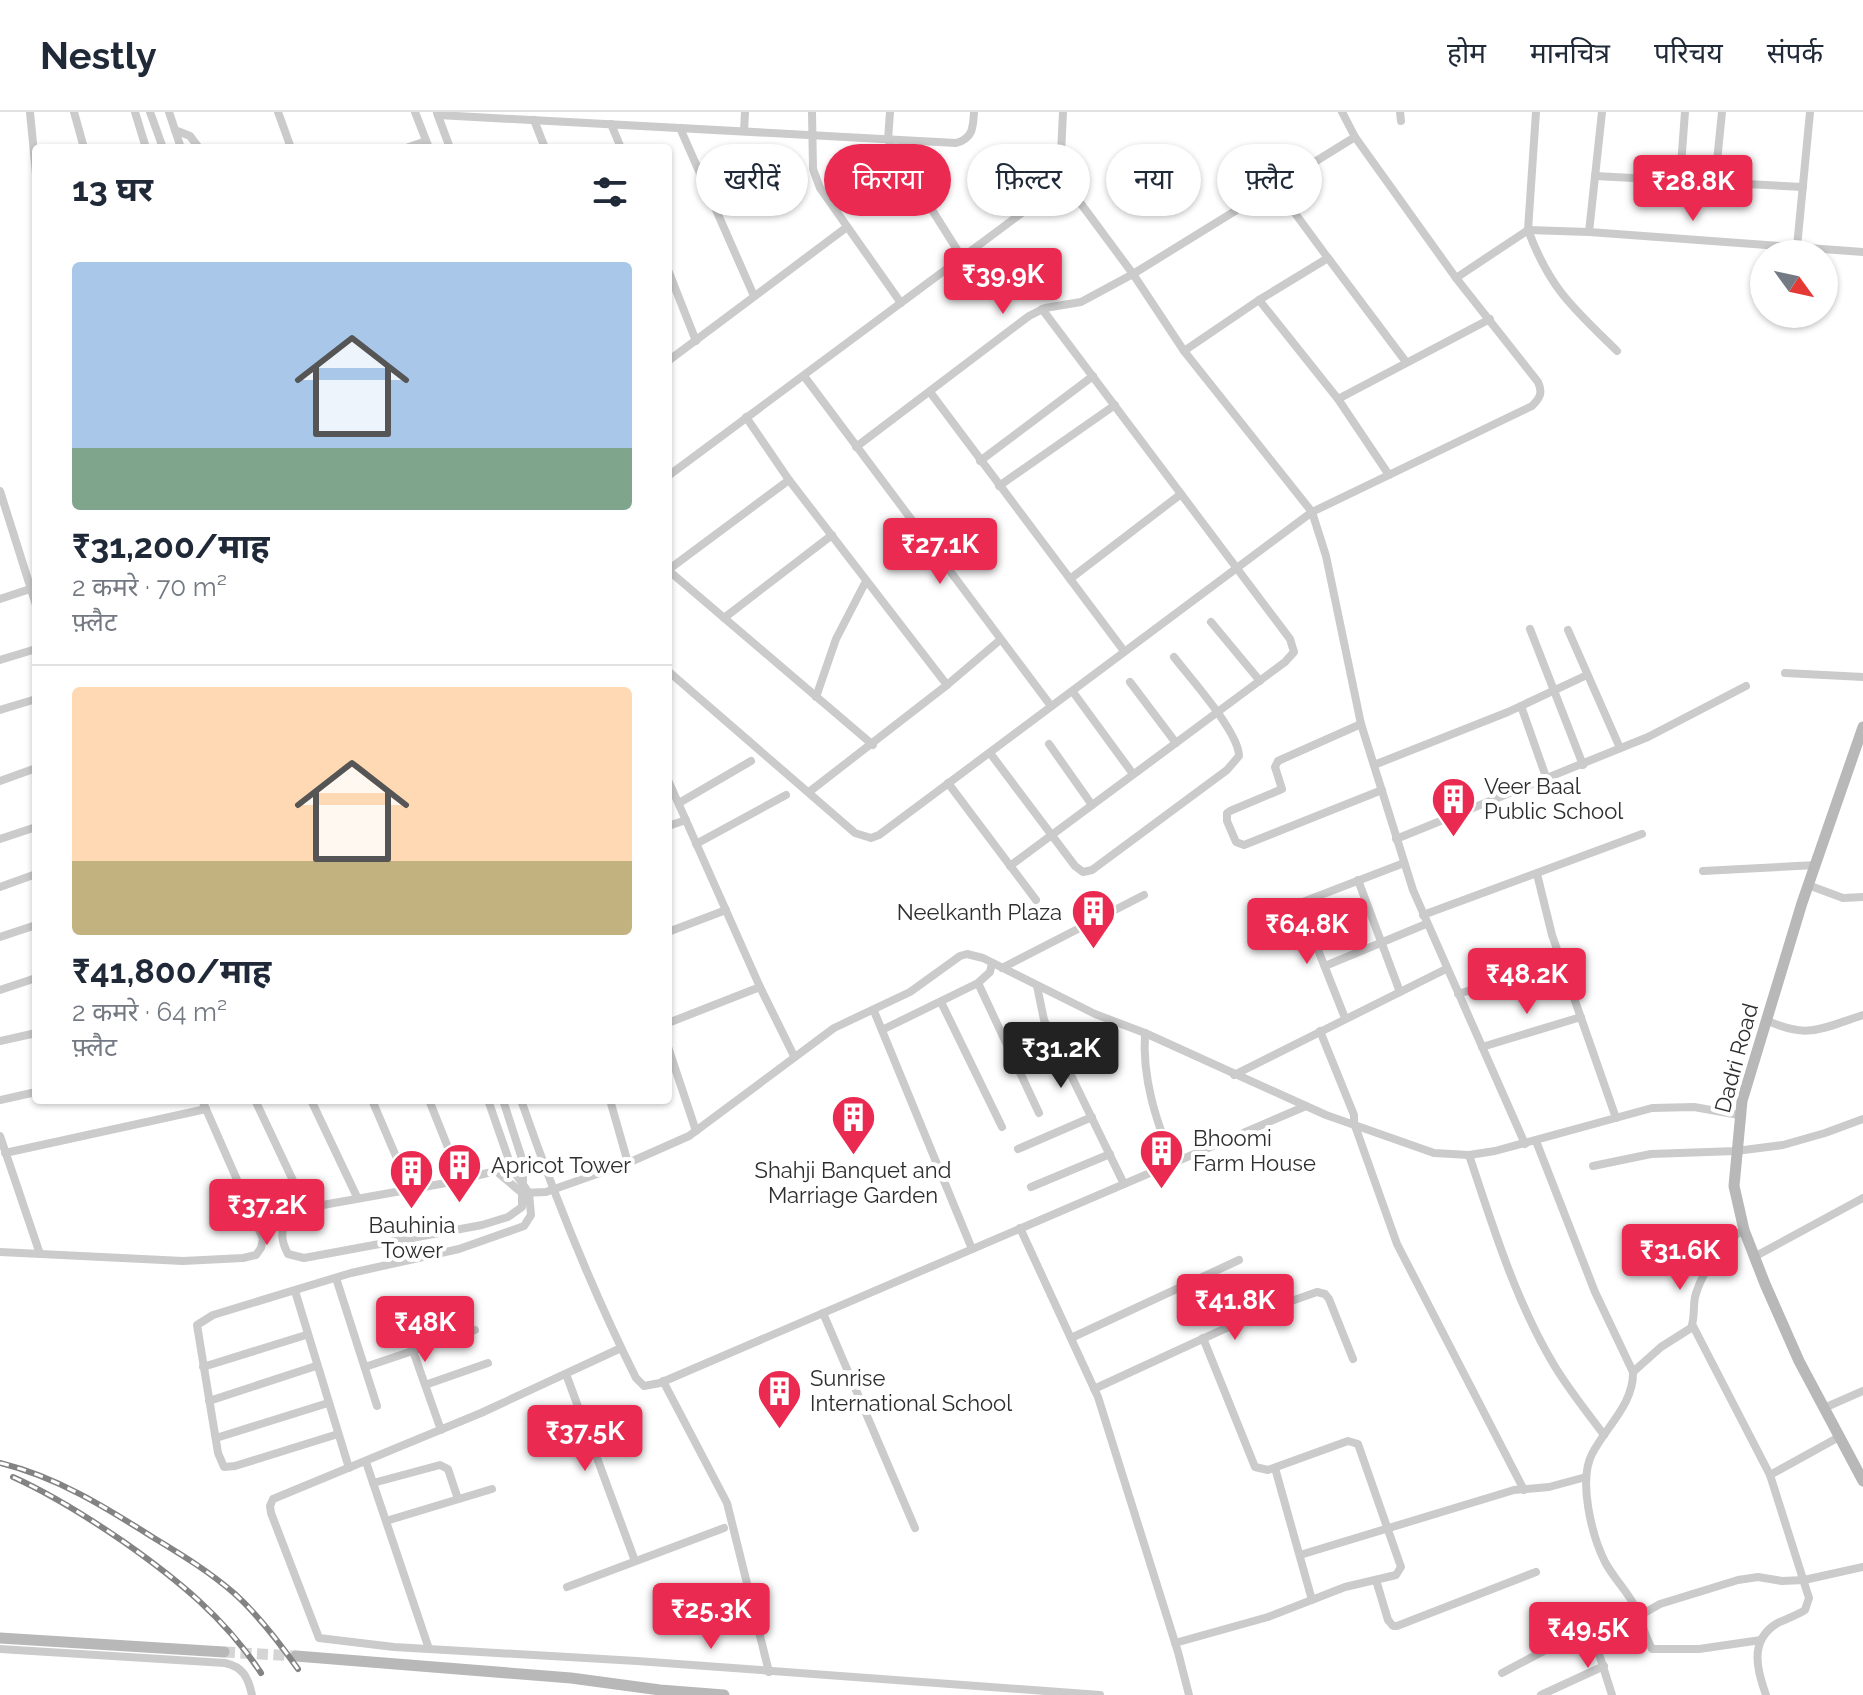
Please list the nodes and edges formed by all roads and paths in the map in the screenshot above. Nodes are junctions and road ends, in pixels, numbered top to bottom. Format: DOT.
graph roads {
  1 [pos="30,112"];
  2 [pos="74,112"];
  3 [pos="135,112"];
  4 [pos="150,112"];
  5 [pos="169,112"];
  6 [pos="278,112"];
  7 [pos="415,112"];
  8 [pos="745,112"];
  9 [pos="812,112"];
  10 [pos="890,112"];
  11 [pos="974,112"];
  12 [pos="1063,112"];
  13 [pos="1342,112"];
  14 [pos="1536,112"];
  15 [pos="1602,112"];
  16 [pos="1685,112"];
  17 [pos="1722,112"];
  18 [pos="1810,112"];
  19 [pos="437,114"];
  20 [pos="534,120"];
  21 [pos="611,124"];
  22 [pos="680,128"];
  23 [pos="175,130"];
  24 [pos="744,131"];
  25 [pos="810,136"];
  26 [pos="1355,137"];
  27 [pos="888,140"];
  28 [pos="33,144"];
  29 [pos="83,144"];
  30 [pos="145,144"];
  31 [pos="162,144"];
  32 [pos="180,144"];
  33 [pos="196,144"];
  34 [pos="290,144"];
  35 [pos="428,144"];
  36 [pos="448,144"];
  37 [pos="543,144"];
  38 [pos="619,144"];
  39 [pos="1061,144"];
  40 [pos="1322,157"];
  41 [pos="1595,176"];
  42 [pos="1680,179"];
  43 [pos="1715,181"];
  44 [pos="1803,187"];
  45 [pos="1017,216"];
  46 [pos="1090,216"];
  47 [pos="1227,216"];
  48 [pos="1297,216"];
  49 [pos="847,227"];
  50 [pos="1528,230"];
  51 [pos="1589,232"];
  52 [pos="1798,240"];
  53 [pos="1750,244"];
  54 [pos="1838,250"];
  55 [pos="1863,252"];
  56 [pos="961,256"];
  57 [pos="1328,258"];
  58 [pos="1133,274"];
  59 [pos="1456,278"];
  60 [pos="672,280"];
  61 [pos="754,296"];
  62 [pos="1259,300"];
  63 [pos="901,303"];
  64 [pos="1042,309"];
  65 [pos="1490,319"];
  66 [pos="696,341"];
  67 [pos="1184,351"];
  68 [pos="1617,351"];
  69 [pos="672,358"];
  70 [pos="1406,362"];
  71 [pos="804,376"];
  72 [pos="1093,376"];
  73 [pos="930,392"];
  74 [pos="1338,399"];
  75 [pos="1115,405"];
  76 [pos="746,417"];
  77 [pos="856,447"];
  78 [pos="980,461"];
  79 [pos="672,473"];
  80 [pos="1389,475"];
  81 [pos="789,480"];
  82 [pos="999,486"];
  83 [pos="0,491"];
  84 [pos="1181,494"];
  85 [pos="1312,512"];
  86 [pos="832,535"];
  87 [pos="672,567"];
  88 [pos="1236,568"];
  89 [pos="672,573"];
  90 [pos="1070,579"];
  91 [pos="866,581"];
  92 [pos="32,585"];
  93 [pos="32,588"];
  94 [pos="0,599"];
  95 [pos="724,618"];
  96 [pos="1211,622"];
  97 [pos="1530,629"];
  98 [pos="1568,630"];
  99 [pos="1000,640"];
  100 [pos="32,650"];
  101 [pos="1124,651"];
  102 [pos="1174,657"];
  103 [pos="0,660"];
  104 [pos="1785,673"];
  105 [pos="672,674"];
  106 [pos="1587,675"];
  107 [pos="1863,677"];
  108 [pos="1260,681"];
  109 [pos="1130,682"];
  110 [pos="947,685"];
  111 [pos="1746,686"];
  112 [pos="1554,690"];
  113 [pos="1073,692"];
  114 [pos="816,697"];
  115 [pos="32,700"];
  116 [pos="1051,706"];
  117 [pos="1521,706"];
  118 [pos="0,710"];
  119 [pos="1217,712"];
  120 [pos="1361,724"];
  121 [pos="1863,727"];
  122 [pos="1176,743"];
  123 [pos="1049,744"];
  124 [pos="873,745"];
  125 [pos="1620,748"];
  126 [pos="990,753"];
  127 [pos="751,761"];
  128 [pos="1374,765"];
  129 [pos="1583,765"];
  130 [pos="32,769"];
  131 [pos="1133,774"];
  132 [pos="1546,777"];
  133 [pos="0,781"];
  134 [pos="948,783"];
  135 [pos="672,788"];
  136 [pos="1382,790"];
  137 [pos="809,792"];
  138 [pos="786,795"];
  139 [pos="679,803"];
  140 [pos="1092,805"];
  141 [pos="686,820"];
  142 [pos="672,825"];
  143 [pos="32,828"];
  144 [pos="1642,834"];
  145 [pos="1051,837"];
  146 [pos="0,839"];
  147 [pos="1396,839"];
  148 [pos="696,844"];
  149 [pos="1404,863"];
  150 [pos="1816,865"];
  151 [pos="1010,866"];
  152 [pos="1703,871"];
  153 [pos="1537,874"];
  154 [pos="32,875"];
  155 [pos="1358,880"];
  156 [pos="1808,885"];
  157 [pos="0,887"];
  158 [pos="1144,895"];
  159 [pos="1863,897"];
  160 [pos="1036,900"];
  161 [pos="1299,902"];
  162 [pos="726,910"];
  163 [pos="1424,919"];
  164 [pos="1253,921"];
  165 [pos="32,926"];
  166 [pos="672,930"];
  167 [pos="0,937"];
  168 [pos="1382,942"];
  169 [pos="1561,962"];
  170 [pos="992,963"];
  171 [pos="1325,966"];
  172 [pos="1002,968"];
  173 [pos="1446,969"];
  174 [pos="32,979"];
  175 [pos="978,983"];
  176 [pos="1037,986"];
  177 [pos="760,987"];
  178 [pos="0,990"];
  179 [pos="1400,992"];
  180 [pos="1458,994"];
  181 [pos="941,1002"];
  182 [pos="874,1011"];
  183 [pos="1863,1015"];
  184 [pos="1581,1017"];
  185 [pos="1345,1018"];
  186 [pos="1766,1020"];
  187 [pos="672,1021"];
  188 [pos="882,1030"];
  189 [pos="1320,1031"];
  190 [pos="1145,1033"];
  191 [pos="32,1034"];
  192 [pos="0,1041"];
  193 [pos="1482,1047"];
  194 [pos="794,1056"];
  195 [pos="672,1059"];
  196 [pos="1234,1075"];
  197 [pos="32,1093"];
  198 [pos="0,1100"];
  199 [pos="257,1104"];
  200 [pos="313,1104"];
  201 [pos="374,1104"];
  202 [pos="431,1104"];
  203 [pos="489,1104"];
  204 [pos="504,1104"];
  205 [pos="522,1104"];
  206 [pos="611,1104"];
  207 [pos="204,1105"];
  208 [pos="1306,1106"];
  209 [pos="1039,1113"];
  210 [pos="1739,1115"];
  211 [pos="1092,1117"];
  212 [pos="1616,1118"];
  213 [pos="1863,1119"];
  214 [pos="1354,1123"];
  215 [pos="1002,1127"];
  216 [pos="696,1131"];
  217 [pos="0,1136"];
  218 [pos="1536,1141"];
  219 [pos="1525,1144"];
  220 [pos="1018,1149"];
  221 [pos="1736,1151"];
  222 [pos="5,1153"];
  223 [pos="1110,1154"];
  224 [pos="1469,1155"];
  225 [pos="628,1163"];
  226 [pos="1173,1163"];
  227 [pos="1593,1166"];
  228 [pos="461,1180"];
  229 [pos="523,1182"];
  230 [pos="1124,1184"];
  231 [pos="1031,1187"];
  232 [pos="410,1189"];
  233 [pos="553,1191"];
  234 [pos="526,1193"];
  235 [pos="357,1197"];
  236 [pos="1863,1198"];
  237 [pos="306,1208"];
  238 [pos="1020,1228"];
  239 [pos="1744,1230"];
  240 [pos="972,1249"];
  241 [pos="0,1252"];
  242 [pos="40,1254"];
  243 [pos="1754,1257"];
  244 [pos="1239,1260"];
  245 [pos="336,1278"];
  246 [pos="295,1291"];
  247 [pos="823,1313"];
  248 [pos="1693,1326"];
  249 [pos="475,1330"];
  250 [pos="306,1335"];
  251 [pos="1071,1338"];
  252 [pos="1203,1338"];
  253 [pos="621,1348"];
  254 [pos="413,1351"];
  255 [pos="1353,1359"];
  256 [pos="488,1363"];
  257 [pos="316,1366"];
  258 [pos="203,1367"];
  259 [pos="365,1367"];
  260 [pos="1633,1372"];
  261 [pos="566,1374"];
  262 [pos="663,1381"];
  263 [pos="425,1385"];
  264 [pos="1094,1389"];
  265 [pos="1863,1391"];
  266 [pos="209,1401"];
  267 [pos="328,1403"];
  268 [pos="377,1406"];
  269 [pos="1824,1408"];
  270 [pos="441,1430"];
  271 [pos="338,1434"];
  272 [pos="1604,1435"];
  273 [pos="1839,1437"];
  274 [pos="216,1438"];
  275 [pos="366,1462"];
  276 [pos="349,1468"];
  277 [pos="1275,1468"];
  278 [pos="1770,1475"];
  279 [pos="1586,1477"];
  280 [pos="1863,1481"];
  281 [pos="373,1483"];
  282 [pos="492,1489"];
  283 [pos="1524,1490"];
  284 [pos="458,1499"];
  285 [pos="386,1521"];
  286 [pos="724,1528"];
  287 [pos="915,1528"];
  288 [pos="1389,1528"];
  289 [pos="1300,1555"];
  290 [pos="635,1561"];
  291 [pos="1863,1567"];
  292 [pos="1536,1572"];
  293 [pos="1376,1580"];
  294 [pos="1804,1580"];
  295 [pos="567,1587"];
  296 [pos="1312,1600"];
  297 [pos="1639,1616"];
  298 [pos="1593,1635"];
  299 [pos="0,1638"];
  300 [pos="1761,1640"];
  301 [pos="1175,1643"];
  302 [pos="0,1649"];
  303 [pos="429,1649"];
  304 [pos="224,1652"];
  305 [pos="296,1656"];
  306 [pos="572,1659"];
  307 [pos="1604,1666"];
  308 [pos="769,1672"];
  309 [pos="1502,1673"];
  310 [pos="571,1678"];
  311 [pos="252,1695"];
  312 [pos="724,1695"];
  313 [pos="1100,1695"];
  314 [pos="1189,1695"];
  315 [pos="1541,1695"];
  316 [pos="1612,1695"];
  317 [pos="1766,1695"];
  1 -- 28 [label="street"];
  2 -- 29 [label="street"];
  3 -- 30 [label="street"];
  4 -- 31 [label="street"];
  5 -- 23 [label="street"];
  6 -- 34 [label="street"];
  7 -- 35 [label="street"];
  8 -- 24 [label="street"];
  9 -- 25 [label="street"];
  10 -- 27 [label="street"];
  11 -- 27 [label="street"];
  12 -- 39 [label="street"];
  13 -- 26 [label="street"];
  14 -- 50 [label="street"];
  15 -- 41 [label="street"];
  16 -- 42 [label="street"];
  17 -- 43 [label="street"];
  18 -- 44 [label="street"];
  19 -- 20 [label="street"];
  19 -- 36 [label="street"];
  20 -- 21 [label="street"];
  20 -- 37 [label="street"];
  21 -- 22 [label="street"];
  21 -- 38 [label="street"];
  22 -- 24 [label="street"];
  22 -- 61 [label="street"];
  23 -- 32 [label="street"];
  23 -- 33 [label="street"];
  24 -- 25 [label="street"];
  25 -- 27 [label="street"];
  25 -- 49 [label="street"];
  26 -- 40 [label="street"];
  26 -- 59 [label="street"];
  27 -- 56 [label="street"];
  41 -- 42 [label="street"];
  41 -- 51 [label="street"];
  42 -- 43 [label="street"];
  43 -- 44 [label="street"];
  44 -- 52 [label="street"];
  45 -- 56 [label="street"];
  46 -- 58 [label="street"];
  47 -- 58 [label="street"];
  48 -- 57 [label="street"];
  49 -- 61 [label="street"];
  49 -- 63 [label="street"];
  50 -- 51 [label="street"];
  50 -- 59 [label="street"];
  50 -- 68 [label="street"];
  51 -- 53 [label="street"];
  54 -- 55 [label="street"];
  56 -- 63 [label="street"];
  57 -- 62 [label="street"];
  57 -- 70 [label="street"];
  58 -- 64 [label="street"];
  58 -- 67 [label="street"];
  59 -- 65 [label="street"];
  60 -- 66 [label="street"];
  61 -- 66 [label="street"];
  62 -- 67 [label="street"];
  62 -- 74 [label="street"];
  63 -- 71 [label="street"];
  64 -- 72 [label="street"];
  64 -- 73 [label="street"];
  65 -- 70 [label="street"];
  65 -- 80 [label="street"];
  66 -- 69 [label="street"];
  67 -- 85 [label="street"];
  70 -- 74 [label="street"];
  71 -- 76 [label="street"];
  71 -- 77 [label="street"];
  72 -- 75 [label="street"];
  72 -- 78 [label="street"];
  73 -- 77 [label="street"];
  73 -- 78 [label="street"];
  74 -- 80 [label="street"];
  75 -- 82 [label="street"];
  75 -- 84 [label="street"];
  76 -- 79 [label="street"];
  76 -- 81 [label="street"];
  77 -- 99 [label="street"];
  78 -- 82 [label="street"];
  80 -- 85 [label="street"];
  81 -- 86 [label="street"];
  81 -- 87 [label="street"];
  82 -- 90 [label="street"];
  83 -- 92 [label="street"];
  84 -- 88 [label="street"];
  84 -- 90 [label="street"];
  85 -- 88 [label="street"];
  85 -- 120 [label="street"];
  86 -- 91 [label="street"];
  86 -- 95 [label="street"];
  88 -- 101 [label="street"];
  88 -- 108 [label="street"];
  89 -- 95 [label="street"];
  90 -- 101 [label="street"];
  91 -- 110 [label="street"];
  91 -- 114 [label="street"];
  93 -- 94 [label="street"];
  95 -- 114 [label="street"];
  96 -- 108 [label="street"];
  97 -- 112 [label="street"];
  98 -- 106 [label="street"];
  99 -- 110 [label="street"];
  99 -- 116 [label="street"];
  100 -- 103 [label="street"];
  101 -- 113 [label="street"];
  102 -- 119 [label="street"];
  104 -- 107 [label="street"];
  105 -- 137 [label="street"];
  106 -- 112 [label="street"];
  106 -- 125 [label="street"];
  108 -- 119 [label="street"];
  109 -- 122 [label="street"];
  110 -- 124 [label="street"];
  111 -- 125 [label="street"];
  112 -- 117 [label="street"];
  112 -- 129 [label="street"];
  113 -- 116 [label="street"];
  113 -- 131 [label="street"];
  114 -- 124 [label="street"];
  115 -- 118 [label="street"];
  116 -- 126 [label="street"];
  117 -- 128 [label="street"];
  117 -- 132 [label="street"];
  119 -- 122 [label="street"];
  119 -- 145 [label="street"];
  120 -- 128 [label="street"];
  120 -- 136 [label="street"];
  121 -- 150 [label="main road, Dadri Road"];
  122 -- 131 [label="street"];
  123 -- 140 [label="street"];
  124 -- 137 [label="street"];
  125 -- 129 [label="street"];
  126 -- 134 [label="street"];
  126 -- 145 [label="street"];
  127 -- 139 [label="street"];
  128 -- 136 [label="street"];
  129 -- 132 [label="street"];
  130 -- 133 [label="street"];
  131 -- 140 [label="street"];
  132 -- 147 [label="street"];
  134 -- 137 [label="street"];
  134 -- 151 [label="street"];
  135 -- 139 [label="street"];
  136 -- 147 [label="street"];
  138 -- 148 [label="street"];
  139 -- 141 [label="street"];
  140 -- 145 [label="street"];
  141 -- 142 [label="street"];
  141 -- 148 [label="street"];
  143 -- 146 [label="street"];
  144 -- 153 [label="street"];
  145 -- 151 [label="street"];
  147 -- 149 [label="street"];
  148 -- 162 [label="street"];
  149 -- 155 [label="street"];
  149 -- 163 [label="street"];
  150 -- 152 [label="street"];
  150 -- 156 [label="main road, Dadri Road"];
  151 -- 160 [label="street"];
  153 -- 163 [label="street"];
  153 -- 169 [label="street"];
  154 -- 157 [label="street"];
  155 -- 161 [label="street"];
  155 -- 168 [label="street"];
  156 -- 159 [label="street"];
  156 -- 186 [label="main road, Dadri Road"];
  158 -- 172 [label="street"];
  161 -- 164 [label="street"];
  161 -- 171 [label="street"];
  162 -- 166 [label="street"];
  162 -- 177 [label="street"];
  163 -- 168 [label="street"];
  163 -- 173 [label="street"];
  165 -- 167 [label="street"];
  168 -- 171 [label="street"];
  168 -- 179 [label="street"];
  169 -- 180 [label="street"];
  169 -- 184 [label="street"];
  170 -- 172 [label="street"];
  170 -- 175 [label="street"];
  170 -- 182 [label="street"];
  171 -- 185 [label="street"];
  172 -- 176 [label="street"];
  173 -- 179 [label="street"];
  173 -- 180 [label="street"];
  174 -- 178 [label="street"];
  175 -- 181 [label="street"];
  175 -- 209 [label="street"];
  176 -- 190 [label="street"];
  176 -- 211 [label="street"];
  177 -- 187 [label="street"];
  177 -- 194 [label="street"];
  179 -- 185 [label="street"];
  180 -- 193 [label="street"];
  181 -- 188 [label="street"];
  181 -- 215 [label="street"];
  182 -- 188 [label="street"];
  182 -- 194 [label="street"];
  183 -- 186 [label="street"];
  184 -- 193 [label="street"];
  184 -- 212 [label="street"];
  185 -- 189 [label="street"];
  186 -- 210 [label="main road, Dadri Road"];
  188 -- 240 [label="street"];
  189 -- 196 [label="street"];
  189 -- 214 [label="street"];
  190 -- 196 [label="street"];
  190 -- 226 [label="street"];
  191 -- 192 [label="street"];
  193 -- 219 [label="street"];
  194 -- 216 [label="street"];
  195 -- 216 [label="street"];
  196 -- 208 [label="street"];
  197 -- 198 [label="street"];
  199 -- 237 [label="street"];
  200 -- 235 [label="street"];
  201 -- 232 [label="street"];
  202 -- 228 [label="street"];
  203 -- 229 [label="street"];
  204 -- 229 [label="street"];
  205 -- 233 [label="street"];
  206 -- 225 [label="street"];
  207 -- 222 [label="street"];
  207 -- 242 [label="street"];
  208 -- 214 [label="street"];
  208 -- 226 [label="street"];
  210 -- 212 [label="street"];
  210 -- 221 [label="main road, Dadri Road"];
  211 -- 220 [label="street"];
  211 -- 223 [label="street"];
  212 -- 218 [label="street"];
  213 -- 221 [label="street"];
  214 -- 224 [label="street"];
  214 -- 283 [label="street"];
  216 -- 225 [label="street"];
  217 -- 222 [label="street"];
  218 -- 219 [label="street"];
  218 -- 260 [label="street"];
  219 -- 224 [label="street"];
  221 -- 227 [label="street"];
  221 -- 239 [label="main road, Dadri Road"];
  222 -- 242 [label="street"];
  223 -- 230 [label="street"];
  223 -- 231 [label="street"];
  224 -- 272 [label="street"];
  225 -- 233 [label="street"];
  226 -- 230 [label="street"];
  228 -- 232 [label="street"];
  228 -- 234 [label="street"];
  229 -- 234 [label="street"];
  230 -- 238 [label="street"];
  232 -- 235 [label="street"];
  233 -- 234 [label="street"];
  233 -- 253 [label="street"];
  234 -- 237 [label="street"];
  234 -- 245 [label="street"];
  235 -- 237 [label="street"];
  236 -- 243 [label="street"];
  238 -- 240 [label="street"];
  238 -- 251 [label="street"];
  239 -- 243 [label="main road, Dadri Road"];
  239 -- 248 [label="street"];
  240 -- 247 [label="street"];
  241 -- 242 [label="street"];
  243 -- 269 [label="main road, Dadri Road"];
  244 -- 251 [label="street"];
  245 -- 246 [label="street"];
  245 -- 259 [label="street"];
  246 -- 250 [label="street"];
  246 -- 258 [label="street"];
  247 -- 262 [label="street"];
  247 -- 287 [label="street"];
  248 -- 260 [label="street"];
  248 -- 278 [label="street"];
  249 -- 254 [label="street"];
  250 -- 257 [label="street"];
  250 -- 258 [label="street"];
  251 -- 264 [label="street"];
  252 -- 255 [label="street"];
  252 -- 264 [label="street"];
  252 -- 277 [label="street"];
  253 -- 261 [label="street"];
  253 -- 262 [label="street"];
  254 -- 259 [label="street"];
  254 -- 263 [label="street"];
  256 -- 263 [label="street"];
  257 -- 266 [label="street"];
  257 -- 267 [label="street"];
  258 -- 266 [label="street"];
  259 -- 268 [label="street"];
  260 -- 272 [label="street"];
  261 -- 270 [label="street"];
  261 -- 290 [label="street"];
  262 -- 308 [label="street"];
  263 -- 270 [label="street"];
  264 -- 301 [label="street"];
  265 -- 269 [label="street"];
  266 -- 274 [label="street"];
  267 -- 271 [label="street"];
  267 -- 274 [label="street"];
  269 -- 273 [label="main road, Dadri Road"];
  270 -- 275 [label="street"];
  271 -- 274 [label="street"];
  271 -- 276 [label="street"];
  272 -- 279 [label="street"];
  273 -- 278 [label="street"];
  273 -- 280 [label="main road, Dadri Road"];
  275 -- 276 [label="street"];
  275 -- 281 [label="street"];
  276 -- 303 [label="street"];
  277 -- 288 [label="street"];
  277 -- 289 [label="street"];
  278 -- 294 [label="street"];
  279 -- 283 [label="street"];
  279 -- 297 [label="street"];
  281 -- 284 [label="street"];
  281 -- 285 [label="street"];
  282 -- 284 [label="street"];
  283 -- 288 [label="street"];
  284 -- 285 [label="street"];
  285 -- 303 [label="street"];
  286 -- 290 [label="street"];
  288 -- 289 [label="street"];
  288 -- 293 [label="street"];
  289 -- 296 [label="street"];
  290 -- 295 [label="street"];
  291 -- 294 [label="street"];
  292 -- 293 [label="street"];
  293 -- 296 [label="street"];
  294 -- 297 [label="street"];
  294 -- 300 [label="street"];
  296 -- 301 [label="street"];
  297 -- 298 [label="street"];
  297 -- 300 [label="street"];
  298 -- 307 [label="street"];
  298 -- 309 [label="street"];
  299 -- 304 [label="main road"];
  300 -- 317 [label="street"];
  301 -- 314 [label="street"];
  302 -- 311 [label="street"];
  303 -- 306 [label="street"];
  305 -- 310 [label="main road"];
  306 -- 308 [label="street"];
  306 -- 310 [label="street"];
  307 -- 315 [label="street"];
  307 -- 316 [label="street"];
  308 -- 313 [label="street"];
  310 -- 312 [label="main road"];
}
